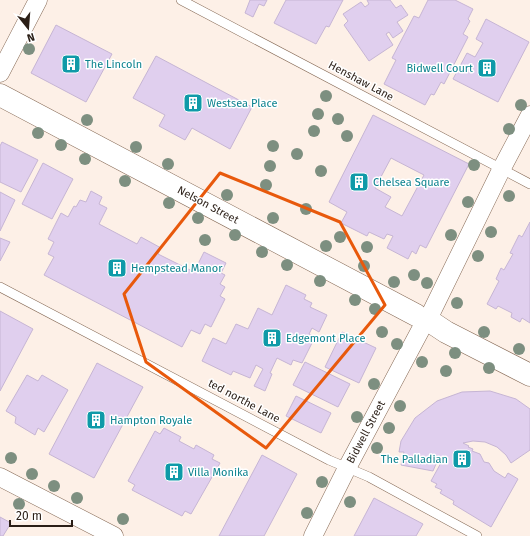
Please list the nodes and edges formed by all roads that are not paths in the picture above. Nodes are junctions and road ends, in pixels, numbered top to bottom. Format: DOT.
graph roads {
  1 [pos="38,0"];
  2 [pos="180,0"];
  3 [pos="0,73"];
  4 [pos="0,95"];
  5 [pos="530,116"];
  6 [pos="502,168"];
  7 [pos="530,184"];
  8 [pos="0,287"];
  9 [pos="426,320"];
  10 [pos="530,375"];
  11 [pos="347,468"];
  12 [pos="0,477"];
  13 [pos="114,536"];
  14 [pos="312,536"];
  15 [pos="477,536"];
  1 -- 3 [label="street"];
  2 -- 6 [label="lane, Henshaw Lane"];
  4 -- 9 [label="street, Nelson Street"];
  5 -- 6 [label="street, Bidwell Street"];
  6 -- 7 [label="lane, Henshaw Lane"];
  6 -- 9 [label="street, Bidwell Street"];
  8 -- 11 [label="lane, ted northe Lane"];
  9 -- 10 [label="street, Nelson Street"];
  9 -- 11 [label="street, Bidwell Street"];
  11 -- 14 [label="street, Bidwell Street"];
  11 -- 15 [label="lane, ted northe Lane"];
  12 -- 13 [label="street"];
}
